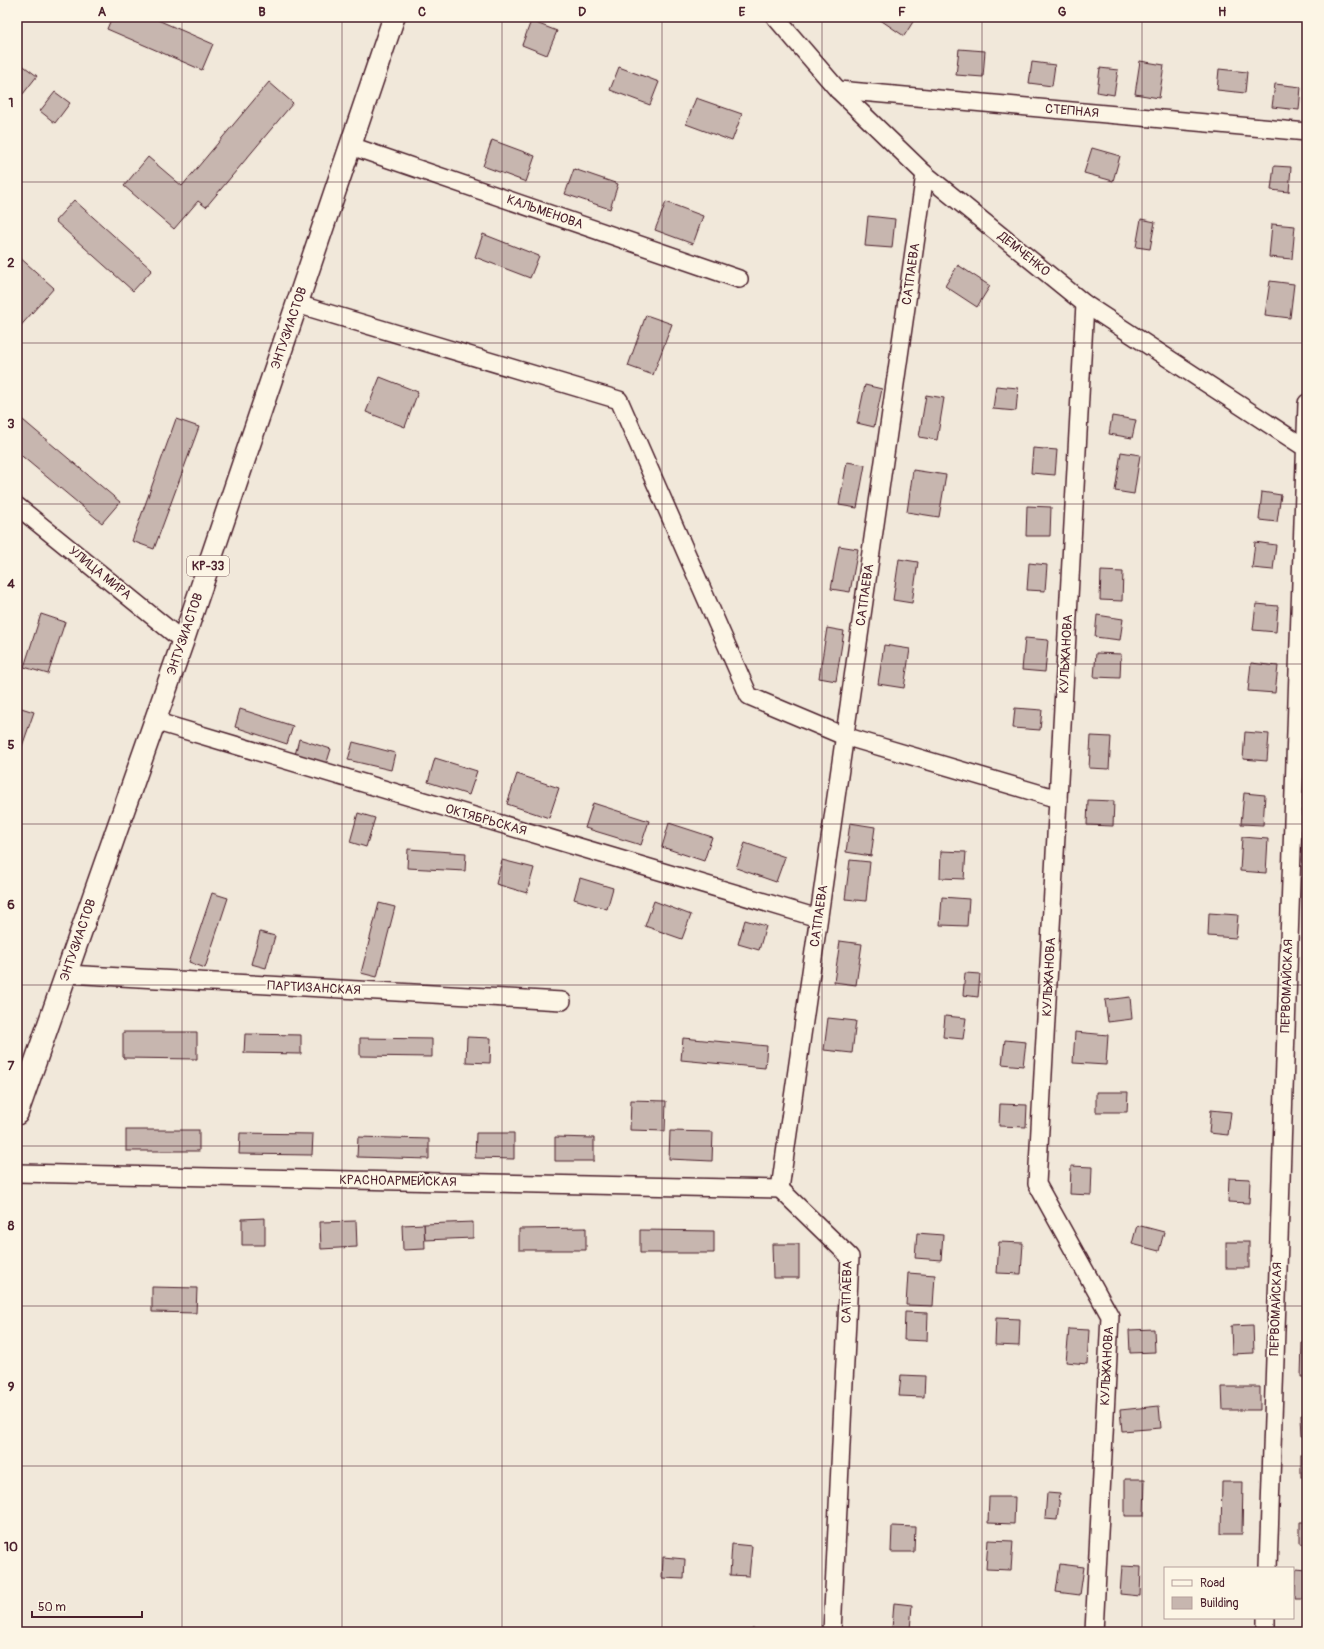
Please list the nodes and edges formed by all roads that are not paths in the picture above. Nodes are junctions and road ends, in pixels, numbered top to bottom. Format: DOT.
graph roads {
  1 [pos="394,17"];
  2 [pos="775,17"];
  3 [pos="838,90"];
  4 [pos="1307,132"];
  5 [pos="351,146"];
  6 [pos="925,174"];
  7 [pos="739,279"];
  8 [pos="297,304"];
  9 [pos="1085,304"];
  10 [pos="1307,403"];
  11 [pos="1306,449"];
  12 [pos="17,506"];
  13 [pos="183,641"];
  14 [pos="154,721"];
  15 [pos="844,736"];
  16 [pos="1058,799"];
  17 [pos="818,918"];
  18 [pos="66,974"];
  19 [pos="562,1001"];
  20 [pos="17,1114"];
  21 [pos="17,1173"];
  22 [pos="780,1189"];
  23 [pos="1268,1567"];
  24 [pos="1266,1619"];
  25 [pos="832,1632"];
  26 [pos="1094,1632"];
  27 [pos="1266,1632"];
  1 -- 5 [label="main road, ЭНТУЗИАСТОВ / KP-33"];
  2 -- 3 [label="street, ДЕМЧЕНКО"];
  3 -- 4 [label="street, СТЕПНАЯ"];
  3 -- 6 [label="street, ДЕМЧЕНКО"];
  5 -- 7 [label="street, КАЛЬМЕНОВА"];
  5 -- 8 [label="main road, ЭНТУЗИАСТОВ / KP-33"];
  6 -- 9 [label="street, ДЕМЧЕНКО"];
  6 -- 15 [label="street, САТПАЕВА"];
  8 -- 13 [label="main road, ЭНТУЗИАСТОВ / KP-33"];
  8 -- 15 [label="street"];
  9 -- 11 [label="street, ДЕМЧЕНКО"];
  9 -- 16 [label="street, КУЛЬЖАНОВА"];
  10 -- 11 [label="street, ПЕРВОМАЙСКАЯ"];
  11 -- 23 [label="street, ПЕРВОМАЙСКАЯ"];
  12 -- 13 [label="street, УЛИЦА МИРА"];
  13 -- 14 [label="main road, ЭНТУЗИАСТОВ / KP-33"];
  14 -- 17 [label="street, ОКТЯБРЬСКАЯ"];
  14 -- 18 [label="main road, ЭНТУЗИАСТОВ / KP-33"];
  15 -- 16 [label="street"];
  15 -- 17 [label="street, САТПАЕВА"];
  16 -- 26 [label="street, КУЛЬЖАНОВА"];
  17 -- 22 [label="street, САТПАЕВА"];
  18 -- 19 [label="street, ПАРТИЗАНСКАЯ"];
  18 -- 20 [label="main road, ЭНТУЗИАСТОВ / KP-33"];
  21 -- 22 [label="street, КРАСНОАРМЕЙСКАЯ"];
  22 -- 25 [label="street, САТПАЕВА"];
  24 -- 27 [label="street"];
}
